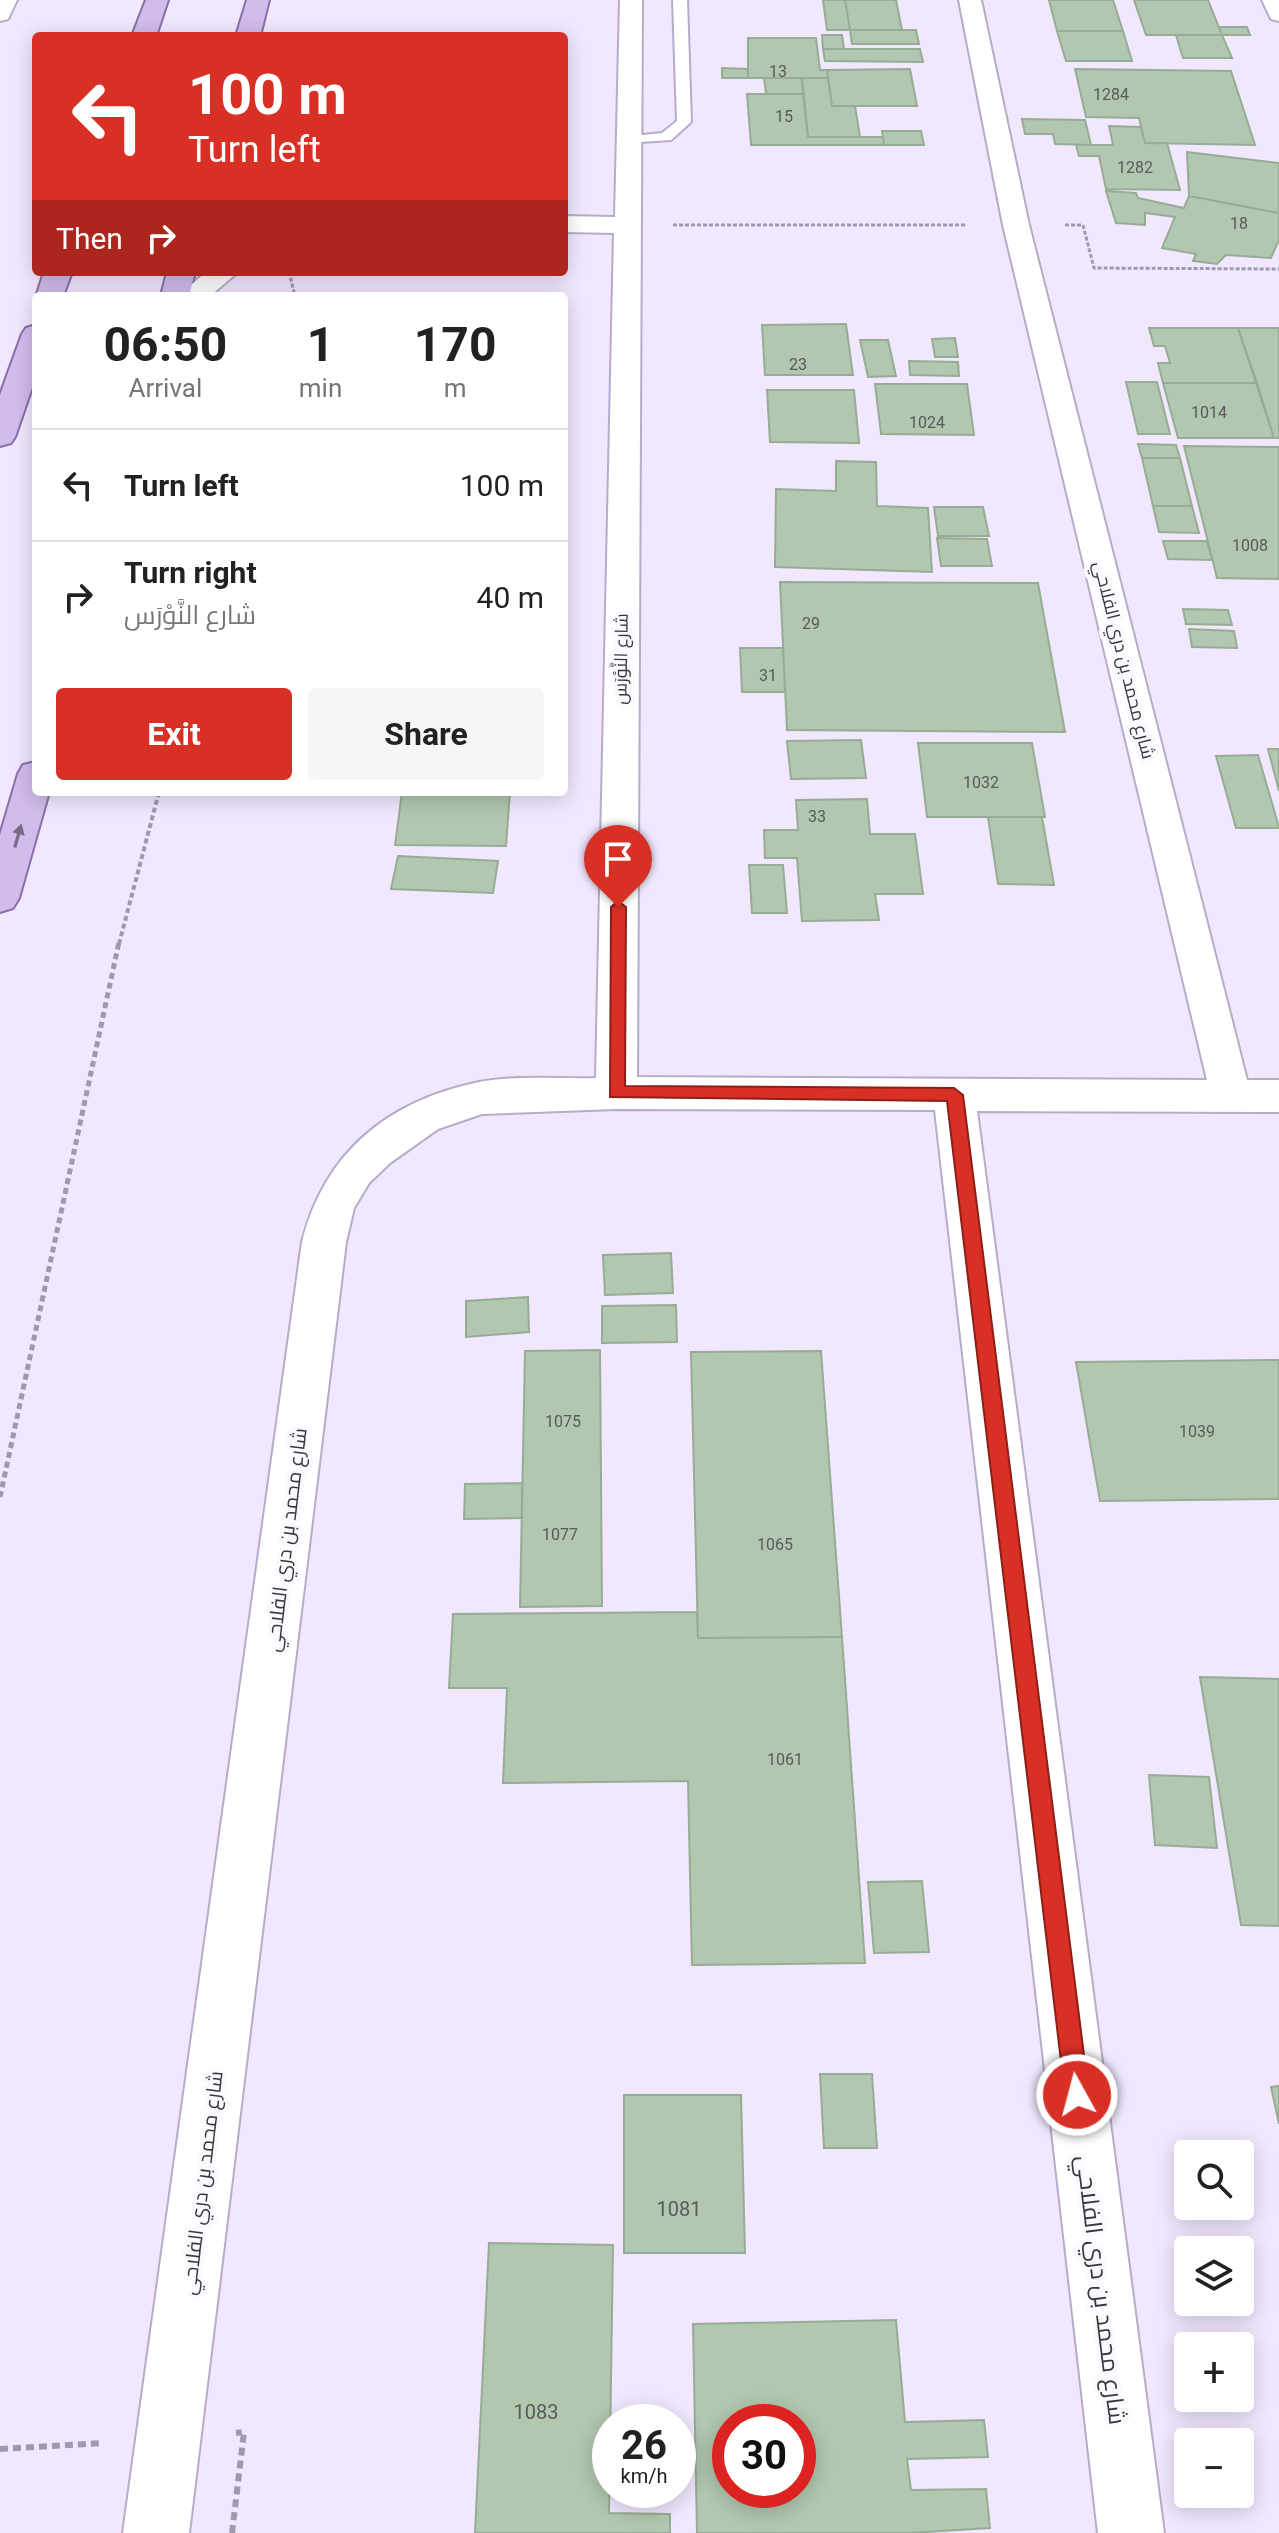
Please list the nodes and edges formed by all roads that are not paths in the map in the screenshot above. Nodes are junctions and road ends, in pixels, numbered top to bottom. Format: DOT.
graph roads {
  1 [pos="6,0"];
  2 [pos="157,0"];
  3 [pos="258,0"];
  4 [pos="631,0"];
  5 [pos="680,0"];
  6 [pos="970,0"];
  7 [pos="1273,0"];
  8 [pos="0,14"];
  9 [pos="1279,14"];
  10 [pos="145,32"];
  11 [pos="249,32"];
  12 [pos="629,140"];
  13 [pos="568,224"];
  14 [pos="627,225"];
  15 [pos="219,276"];
  16 [pos="197,292"];
  17 [pos="32,345"];
  18 [pos="0,437"];
  19 [pos="32,788"];
  20 [pos="0,898"];
  21 [pos="616,1093"];
  22 [pos="954,1095"];
  23 [pos="1231,1096"];
  24 [pos="1279,1096"];
  25 [pos="156,2533"];
  26 [pos="1131,2533"];
  1 -- 8 [label="street"];
  2 -- 10 [label="main road"];
  3 -- 11 [label="main road"];
  4 -- 12 [label="street, شارع النَّوْرَس"];
  5 -- 12 [label="lane"];
  6 -- 23 [label="street, شارع محمد بن دري الفلاحي"];
  7 -- 9 [label="street"];
  12 -- 14 [label="street, شارع النَّوْرَس"];
  13 -- 14 [label="street"];
  14 -- 21 [label="street, شارع النَّوْرَس"];
  15 -- 16 [label="street"];
  17 -- 18 [label="main road"];
  20 -- 19 [label="main road, one-way"];
  21 -- 22 [label="street, شارع محمد بن دري الفلاحي"];
  21 -- 25 [label="street, شارع محمد بن دري الفلاحي"];
  22 -- 23 [label="street, شارع محمد بن دري الفلاحي"];
  22 -- 26 [label="street, شارع محمد بن دري الفلاحي"];
  23 -- 24 [label="street, شارع محمد بن دري الفلاحي"];
}
